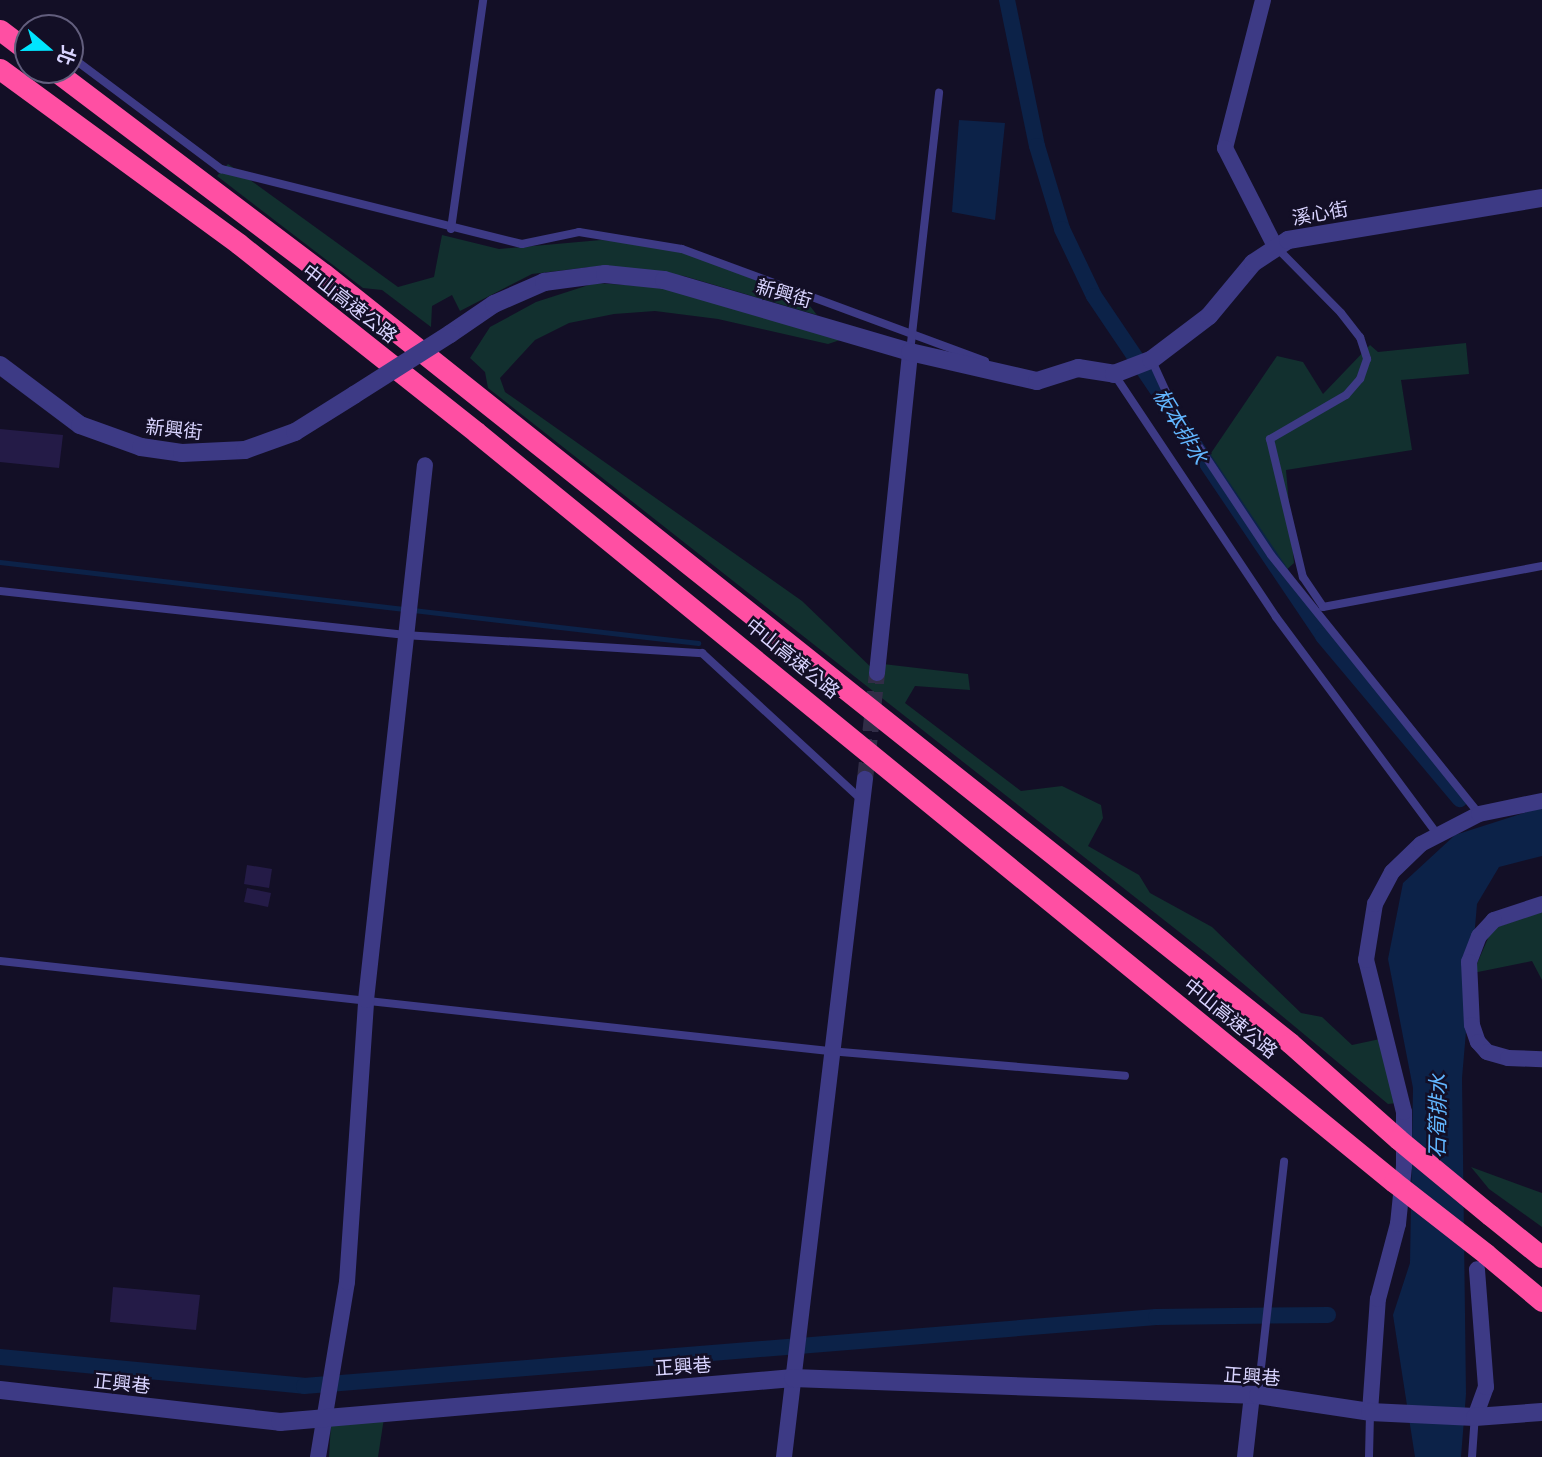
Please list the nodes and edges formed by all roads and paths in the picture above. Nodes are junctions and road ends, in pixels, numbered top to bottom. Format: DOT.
graph roads {
  1 [pos="483,0"];
  2 [pos="1263,0"];
  3 [pos="84,66"];
  4 [pos="0,69"];
  5 [pos="73,84"];
  6 [pos="939,93"];
  7 [pos="1542,198"];
  8 [pos="451,229"];
  9 [pos="1275,246"];
  10 [pos="911,343"];
  11 [pos="1151,360"];
  12 [pos="0,365"];
  13 [pos="1114,374"];
  14 [pos="425,465"];
  15 [pos="1542,566"];
  16 [pos="1303,577"];
  17 [pos="1292,578"];
  18 [pos="0,591"];
  19 [pos="404,635"];
  20 [pos="877,673"];
  21 [pos="865,779"];
  22 [pos="862,800"];
  23 [pos="1542,801"];
  24 [pos="1479,814"];
  25 [pos="1438,835"];
  26 [pos="1542,904"];
  27 [pos="0,961"];
  28 [pos="366,1000"];
  29 [pos="829,1051"];
  30 [pos="1542,1059"];
  31 [pos="1125,1076"];
  32 [pos="1284,1161"];
  33 [pos="1542,1257"];
  34 [pos="1481,1262"];
  35 [pos="1542,1301"];
  36 [pos="793,1378"];
  37 [pos="0,1390"];
  38 [pos="1255,1395"];
  39 [pos="1370,1412"];
  40 [pos="1542,1412"];
  41 [pos="322,1415"];
  42 [pos="1475,1418"];
  43 [pos="318,1457"];
  44 [pos="784,1457"];
  45 [pos="1245,1457"];
  46 [pos="1369,1457"];
  47 [pos="1472,1457"];
  1 -- 8 [label="lane"];
  2 -- 9 [label="street"];
  3 -- 8 [label="lane"];
  4 -- 34 [label="highway, 中山高速公路, bridge"];
  5 -- 33 [label="highway, 中山高速公路, bridge"];
  6 -- 10 [label="lane"];
  7 -- 9 [label="street, 溪心街"];
  8 -- 10 [label="lane"];
  9 -- 11 [label="street, 溪心街"];
  9 -- 16 [label="lane"];
  10 -- 12 [label="street, 新興街, bridge"];
  10 -- 13 [label="street, 新興街"];
  10 -- 20 [label="street"];
  11 -- 13 [label="street, 溪心街"];
  11 -- 17 [label="lane"];
  13 -- 25 [label="lane"];
  14 -- 19 [label="street"];
  15 -- 16 [label="lane"];
  16 -- 17 [label="lane"];
  17 -- 24 [label="lane"];
  18 -- 19 [label="lane"];
  19 -- 22 [label="lane"];
  19 -- 28 [label="street"];
  21 -- 22 [label="street"];
  22 -- 29 [label="street"];
  23 -- 24 [label="street"];
  24 -- 25 [label="street"];
  25 -- 39 [label="street"];
  26 -- 30 [label="street"];
  27 -- 28 [label="lane"];
  28 -- 29 [label="lane"];
  28 -- 41 [label="street"];
  29 -- 31 [label="lane"];
  29 -- 36 [label="street"];
  32 -- 38 [label="lane"];
  34 -- 35 [label="highway, 中山高速公路"];
  34 -- 42 [label="street"];
  36 -- 38 [label="street, 正興巷"];
  36 -- 41 [label="street, 正興巷"];
  36 -- 44 [label="street"];
  37 -- 41 [label="street, 正興巷"];
  38 -- 39 [label="street, 正興巷"];
  38 -- 45 [label="street"];
  39 -- 42 [label="street, 正興巷"];
  39 -- 46 [label="lane"];
  40 -- 42 [label="street, 正興巷"];
  41 -- 43 [label="street"];
  42 -- 47 [label="lane"];
}
